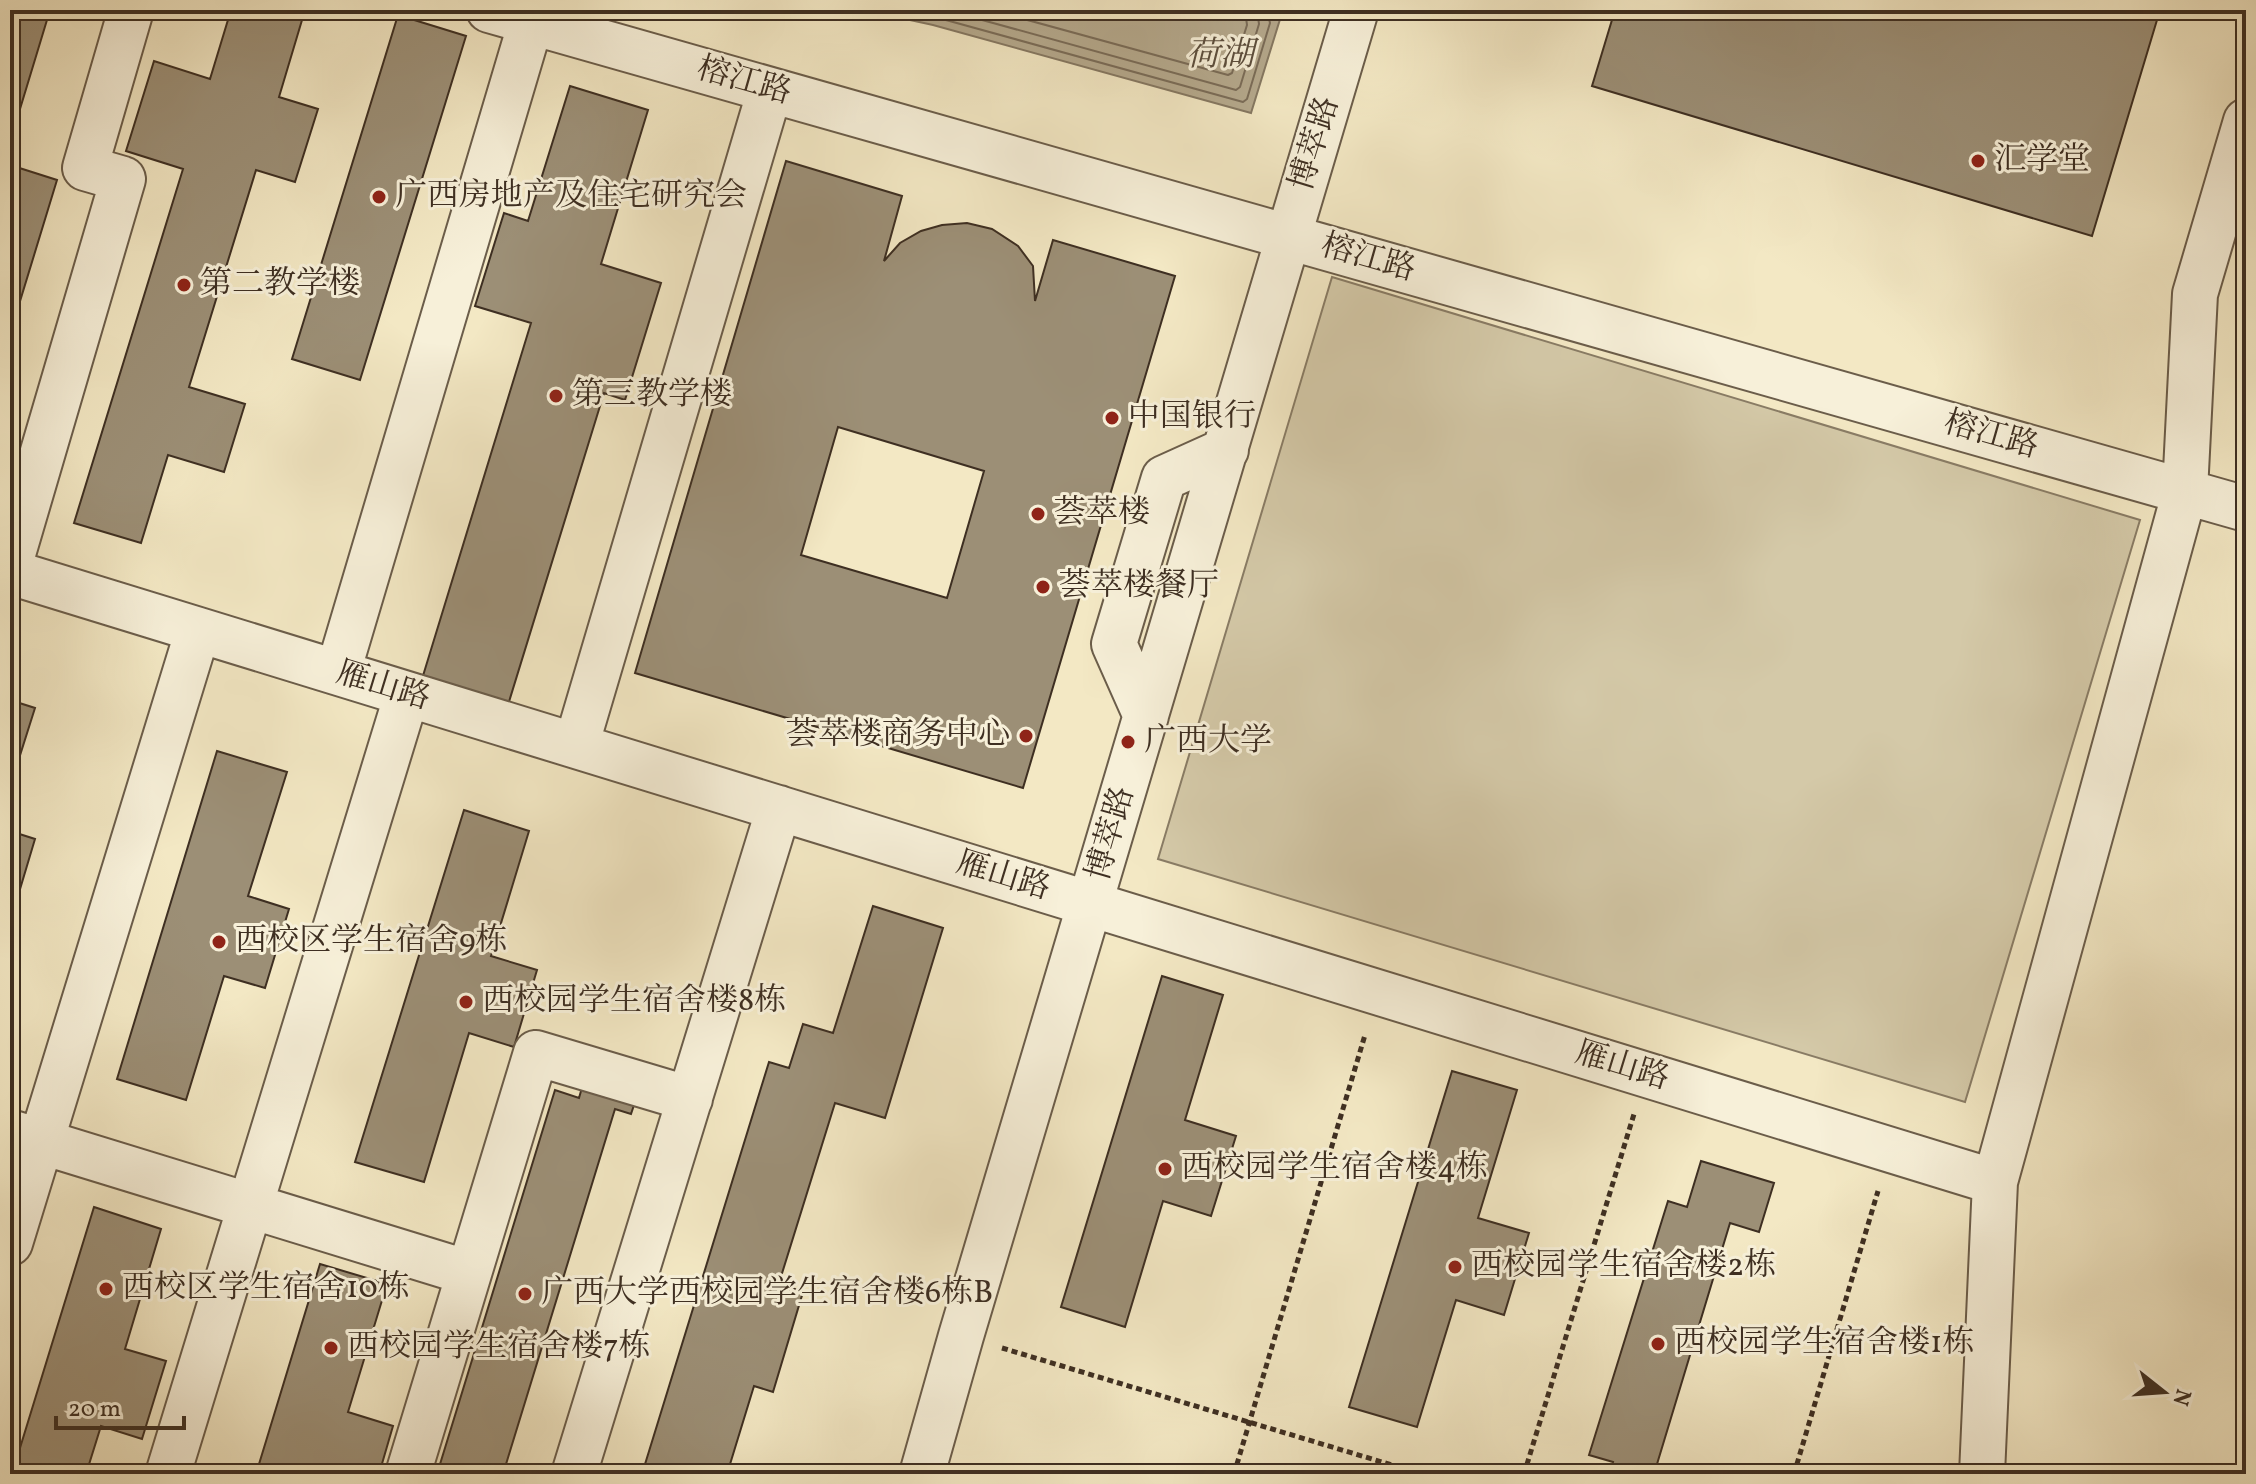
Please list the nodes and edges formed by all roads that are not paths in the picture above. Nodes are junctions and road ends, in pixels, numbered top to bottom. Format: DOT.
graph roads {
  1 [pos="131,10"];
  2 [pos="489,10"];
  3 [pos="1356,10"];
  4 [pos="531,22"];
  5 [pos="770,90"];
  6 [pos="2246,121"];
  7 [pos="1289,236"];
  8 [pos="2185,491"];
  9 [pos="2246,509"];
  10 [pos="10,564"];
  11 [pos="10,572"];
  12 [pos="198,630"];
  13 [pos="338,672"];
  14 [pos="407,694"];
  15 [pos="576,746"];
  16 [pos="779,808"];
  17 [pos="1091,904"];
  18 [pos="690,1099"];
  19 [pos="26,1137"];
  20 [pos="1995,1182"];
  21 [pos="250,1206"];
  22 [pos="10,1243"];
  23 [pos="469,1273"];
  24 [pos="168,1474"];
  25 [pos="408,1474"];
  26 [pos="574,1474"];
  27 [pos="922,1474"];
  28 [pos="1982,1474"];
  1 -- 10 [label="street"];
  2 -- 4 [label="street, 榕江路"];
  3 -- 7 [label="street, 博萃路"];
  4 -- 5 [label="street, 榕江路"];
  4 -- 13 [label="street"];
  5 -- 7 [label="street, 榕江路"];
  5 -- 15 [label="street"];
  6 -- 8 [label="street"];
  7 -- 8 [label="street, 榕江路"];
  7 -- 17 [label="street, 博萃路"];
  8 -- 9 [label="street, 榕江路"];
  8 -- 20 [label="street"];
  11 -- 12 [label="street, 雁山路"];
  12 -- 13 [label="street, 雁山路"];
  12 -- 19 [label="street"];
  13 -- 14 [label="street, 雁山路"];
  14 -- 15 [label="street, 雁山路"];
  14 -- 21 [label="street"];
  15 -- 16 [label="street, 雁山路"];
  16 -- 17 [label="street, 雁山路"];
  16 -- 18 [label="street"];
  17 -- 20 [label="street, 雁山路"];
  17 -- 27 [label="street, 博萃路"];
  18 -- 23 [label="street"];
  18 -- 26 [label="street"];
  19 -- 21 [label="street"];
  19 -- 22 [label="street"];
  20 -- 28 [label="street"];
  21 -- 23 [label="street"];
  21 -- 24 [label="street"];
  23 -- 25 [label="street"];
}
